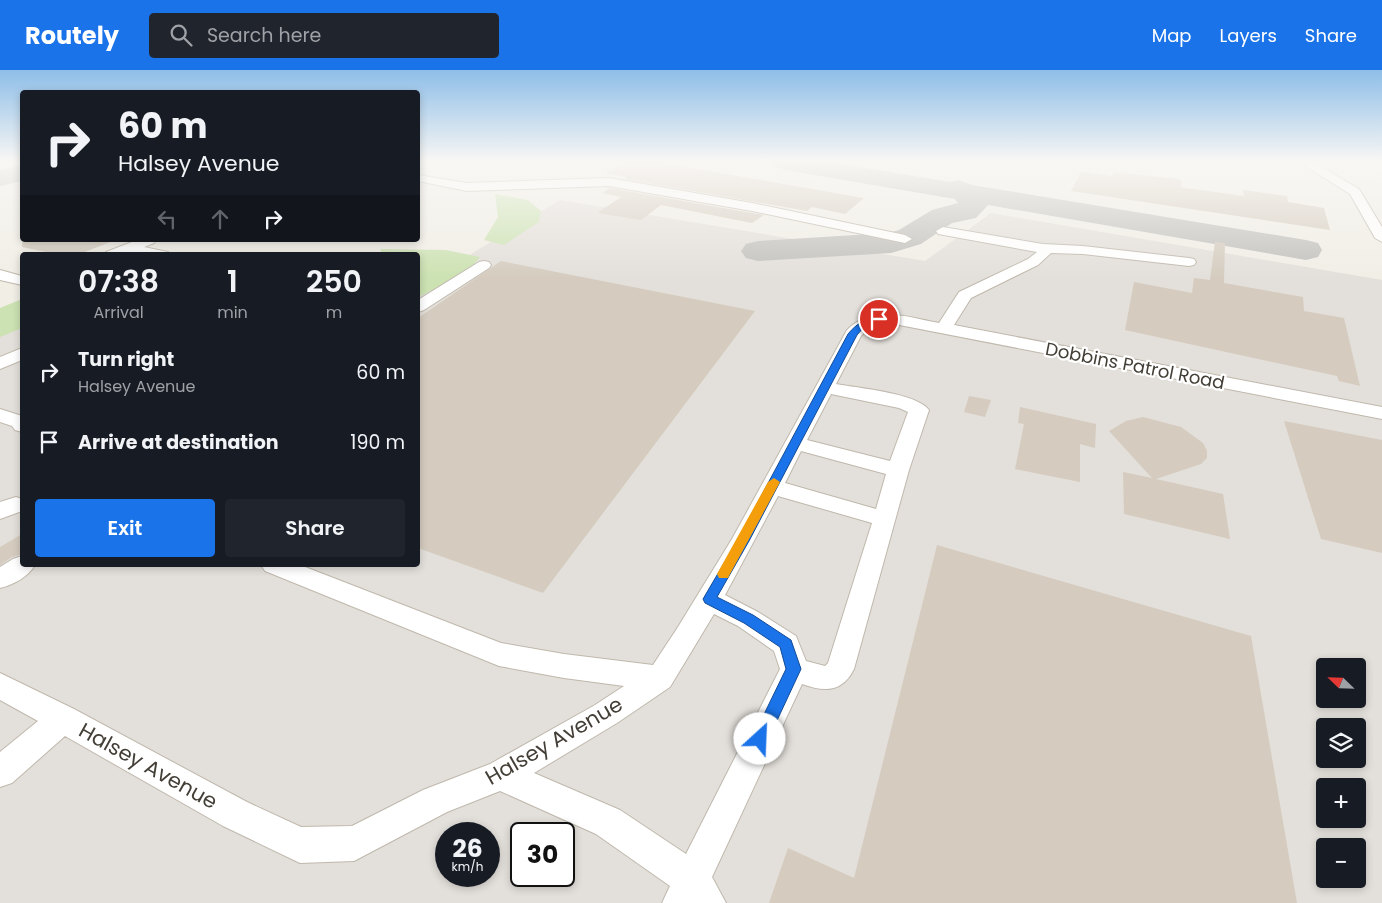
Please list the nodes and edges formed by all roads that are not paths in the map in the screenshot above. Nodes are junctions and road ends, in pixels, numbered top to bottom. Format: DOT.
graph roads {
  1 [pos="715,201"];
  2 [pos="1360,201"];
  3 [pos="943,232"];
  4 [pos="1382,238"];
  5 [pos="905,239"];
  6 [pos="144,242"];
  7 [pos="129,248"];
  8 [pos="1043,248"];
  9 [pos="119,252"];
  10 [pos="148,252"];
  11 [pos="1189,262"];
  12 [pos="484,265"];
  13 [pos="0,275"];
  14 [pos="20,280"];
  15 [pos="420,306"];
  16 [pos="889,318"];
  17 [pos="943,329"];
  18 [pos="20,354"];
  19 [pos="0,364"];
  20 [pos="825,388"];
  21 [pos="1382,413"];
  22 [pos="0,415"];
  23 [pos="20,422"];
  24 [pos="795,443"];
  25 [pos="898,470"];
  26 [pos="771,487"];
  27 [pos="885,519"];
  28 [pos="20,565"];
  29 [pos="279,567"];
  30 [pos="0,579"];
  31 [pos="709,599"];
  32 [pos="794,669"];
  33 [pos="660,678"];
  34 [pos="0,685"];
  35 [pos="63,719"];
  36 [pos="0,772"];
  37 [pos="502,774"];
  38 [pos="694,895"];
  1 -- 5 [label="street"];
  2 -- 4 [label="street"];
  3 -- 8 [label="street"];
  6 -- 7 [label="street"];
  7 -- 9 [label="street"];
  7 -- 10 [label="street"];
  8 -- 11 [label="street"];
  8 -- 17 [label="street"];
  12 -- 15 [label="street"];
  13 -- 14 [label="street"];
  16 -- 17 [label="street, Dobbins Patrol Road"];
  16 -- 20 [label="street, Halsey Avenue"];
  17 -- 21 [label="street, Dobbins Patrol Road"];
  18 -- 19 [label="street"];
  20 -- 24 [label="street, Halsey Avenue"];
  20 -- 25 [label="street"];
  22 -- 23 [label="street"];
  24 -- 25 [label="street"];
  24 -- 26 [label="street, Halsey Avenue"];
  25 -- 27 [label="street"];
  26 -- 27 [label="street"];
  26 -- 31 [label="street, Halsey Avenue"];
  27 -- 32 [label="street"];
  28 -- 30 [label="street"];
  29 -- 33 [label="street"];
  31 -- 32 [label="street"];
  31 -- 33 [label="street, Halsey Avenue"];
  32 -- 38 [label="street"];
  33 -- 37 [label="street, Halsey Avenue"];
  34 -- 35 [label="street, Halsey Avenue"];
  35 -- 36 [label="street"];
  35 -- 37 [label="street, Halsey Avenue"];
  37 -- 38 [label="street"];
}
